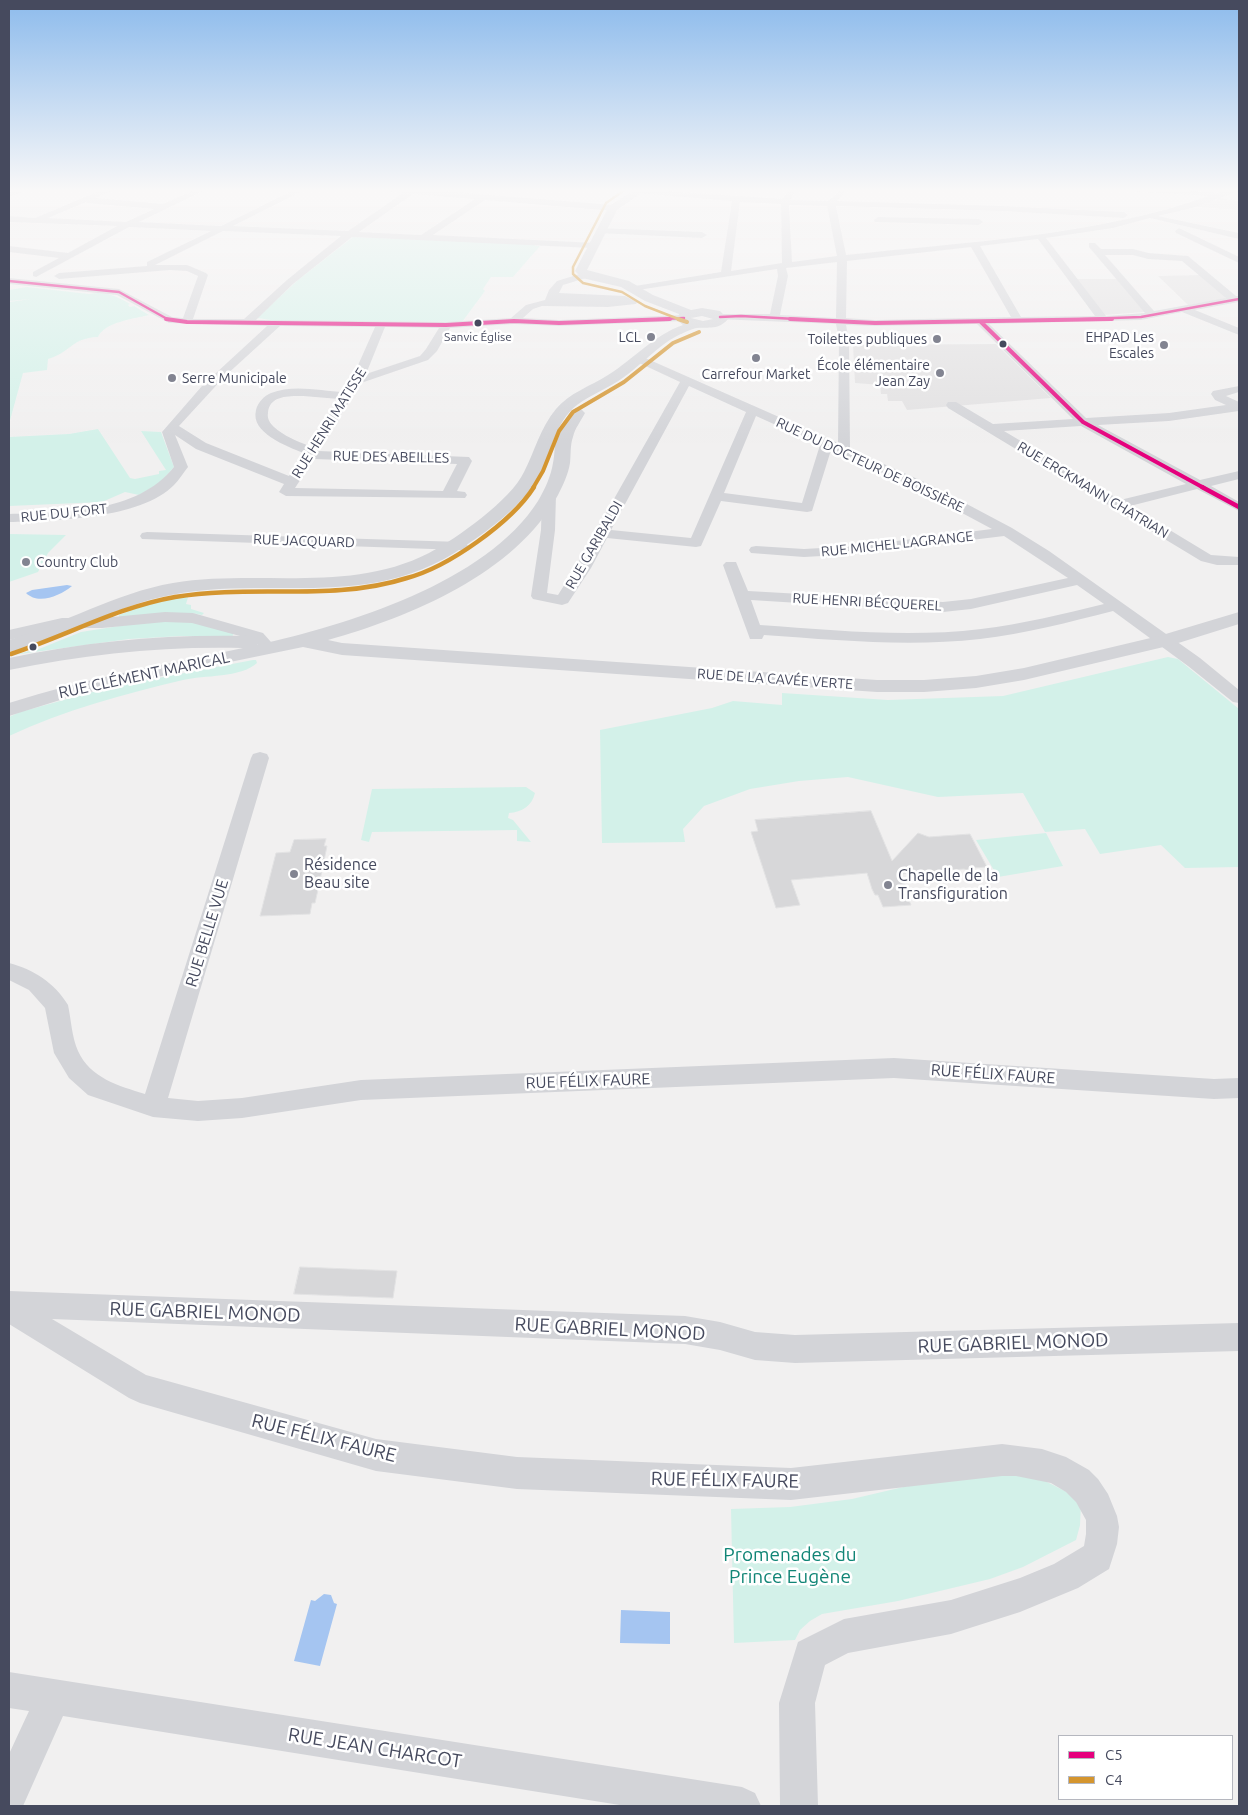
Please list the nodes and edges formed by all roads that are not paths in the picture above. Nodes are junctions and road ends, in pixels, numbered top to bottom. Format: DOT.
graph roads {
  1 [pos="37,274"];
  2 [pos="76,274"];
  3 [pos="201,274"];
  4 [pos="301,274"];
  5 [pos="726,274"];
  6 [pos="783,274"];
  7 [pos="841,274"];
  8 [pos="991,274"];
  9 [pos="1069,274"];
  10 [pos="1117,274"];
  11 [pos="1205,274"];
  12 [pos="586,275"];
  13 [pos="31,277"];
  14 [pos="9,281"];
  15 [pos="20,282"];
  16 [pos="635,289"];
  17 [pos="550,299"];
  18 [pos="1236,299"];
  19 [pos="1221,301"];
  20 [pos="592,304"];
  21 [pos="1183,309"];
  22 [pos="1239,309"];
  23 [pos="1152,315"];
  24 [pos="720,317"];
  25 [pos="689,318"];
  26 [pos="774,318"];
  27 [pos="1103,319"];
  28 [pos="514,321"];
  29 [pos="841,321"];
  30 [pos="1018,321"];
  31 [pos="187,322"];
  32 [pos="247,322"];
  33 [pos="587,322"];
  34 [pos="981,322"];
  35 [pos="277,324"];
  36 [pos="381,325"];
  37 [pos="446,325"];
  38 [pos="1238,331"];
  39 [pos="639,360"];
  40 [pos="613,378"];
  41 [pos="357,381"];
  42 [pos="686,381"];
  43 [pos="1239,390"];
  44 [pos="347,396"];
  45 [pos="952,406"];
  46 [pos="1239,407"];
  47 [pos="753,410"];
  48 [pos="1083,422"];
  49 [pos="172,427"];
  50 [pos="990,428"];
  51 [pos="827,444"];
  52 [pos="844,451"];
  53 [pos="310,453"];
  54 [pos="1239,475"];
  55 [pos="1198,485"];
  56 [pos="289,487"];
  57 [pos="549,495"];
  58 [pos="717,496"];
  59 [pos="1118,505"];
  60 [pos="1239,508"];
  61 [pos="9,518"];
  62 [pos="1007,531"];
  63 [pos="602,533"];
  64 [pos="147,536"];
  65 [pos="459,544"];
  66 [pos="756,550"];
  67 [pos="1239,561"];
  68 [pos="731,565"];
  69 [pos="1080,580"];
  70 [pos="743,595"];
  71 [pos="1116,606"];
  72 [pos="1239,618"];
  73 [pos="83,623"];
  74 [pos="9,635"];
  75 [pos="304,641"];
  76 [pos="1165,641"];
  77 [pos="273,644"];
  78 [pos="9,646"];
  79 [pos="9,653"];
  80 [pos="9,664"];
  81 [pos="1239,698"];
  82 [pos="9,710"];
  83 [pos="260,758"];
  84 [pos="9,971"];
  85 [pos="1239,1088"];
  86 [pos="153,1107"];
  87 [pos="9,1304"];
  88 [pos="9,1309"];
  89 [pos="1239,1337"];
  90 [pos="9,1690"];
  91 [pos="53,1698"];
  92 [pos="9,1795"];
  93 [pos="742,1806"];
  94 [pos="799,1806"];
  1 -- 13 [label="street"];
  2 -- 13 [label="street"];
  3 -- 31 [label="street"];
  4 -- 32 [label="street"];
  5 -- 16 [label="street"];
  6 -- 26 [label="street"];
  7 -- 29 [label="street"];
  8 -- 30 [label="street"];
  9 -- 27 [label="street"];
  10 -- 23 [label="street"];
  11 -- 18 [label="street"];
  12 -- 16 [label="street"];
  12 -- 17 [label="street"];
  13 -- 15 [label="street"];
  14 -- 15 [label="street"];
  15 -- 31 [label="street"];
  16 -- 25 [label="street"];
  17 -- 20 [label="street"];
  17 -- 20 [label="street"];
  17 -- 28 [label="street"];
  18 -- 19 [label="street"];
  19 -- 21 [label="street"];
  19 -- 22 [label="street"];
  20 -- 33 [label="street"];
  21 -- 23 [label="street"];
  21 -- 38 [label="street"];
  23 -- 27 [label="street"];
  24 -- 25 [label="street"];
  24 -- 26 [label="street"];
  25 -- 33 [label="street"];
  25 -- 39 [label="street"];
  26 -- 29 [label="street"];
  27 -- 30 [label="street"];
  28 -- 33 [label="street"];
  28 -- 37 [label="street"];
  29 -- 34 [label="street"];
  29 -- 52 [label="street"];
  30 -- 34 [label="street"];
  31 -- 32 [label="street"];
  32 -- 35 [label="street"];
  34 -- 48 [label="street"];
  35 -- 36 [label="street"];
  35 -- 49 [label="street"];
  36 -- 37 [label="street"];
  36 -- 41 [label="street, RUE HENRI MATISSE"];
  37 -- 41 [label="street"];
  39 -- 40 [label="street"];
  39 -- 42 [label="street, RUE DU DOCTEUR DE BOISSIÈRE"];
  40 -- 57 [label="street"];
  40 -- 65 [label="street"];
  41 -- 44 [label="street, RUE HENRI MATISSE"];
  42 -- 47 [label="street, RUE DU DOCTEUR DE BOISSIÈRE"];
  42 -- 63 [label="street, RUE GARIBALDI"];
  43 -- 46 [label="street"];
  44 -- 53 [label="street, RUE HENRI MATISSE"];
  44 -- 53 [label="street"];
  45 -- 50 [label="street, RUE ERCKMANN CHATRIAN"];
  46 -- 48 [label="street"];
  47 -- 51 [label="street, RUE DU DOCTEUR DE BOISSIÈRE"];
  47 -- 58 [label="street"];
  48 -- 50 [label="street"];
  48 -- 55 [label="street"];
  49 -- 56 [label="street"];
  49 -- 61 [label="street, RUE DU FORT"];
  50 -- 59 [label="street, RUE ERCKMANN CHATRIAN"];
  51 -- 52 [label="street, RUE DU DOCTEUR DE BOISSIÈRE"];
  51 -- 58 [label="street"];
  52 -- 62 [label="street, RUE DU DOCTEUR DE BOISSIÈRE"];
  53 -- 56 [label="street, RUE HENRI MATISSE"];
  53 -- 56 [label="street, RUE DES ABEILLES"];
  54 -- 55 [label="street"];
  55 -- 59 [label="street"];
  55 -- 60 [label="street"];
  57 -- 63 [label="street, RUE GARIBALDI"];
  57 -- 75 [label="street"];
  58 -- 63 [label="street"];
  59 -- 67 [label="street, RUE ERCKMANN CHATRIAN"];
  62 -- 66 [label="street, RUE MICHEL LAGRANGE"];
  62 -- 69 [label="street, RUE DU DOCTEUR DE BOISSIÈRE"];
  64 -- 65 [label="street, RUE JACQUARD"];
  65 -- 73 [label="street"];
  68 -- 70 [label="street"];
  69 -- 70 [label="street, RUE HENRI BÉCQUEREL"];
  69 -- 71 [label="street, RUE DU DOCTEUR DE BOISSIÈRE"];
  70 -- 71 [label="street"];
  71 -- 76 [label="street, RUE DU DOCTEUR DE BOISSIÈRE"];
  72 -- 76 [label="street, RUE DE LA CAVÉE VERTE"];
  73 -- 74 [label="street"];
  73 -- 77 [label="street"];
  73 -- 78 [label="street"];
  73 -- 79 [label="street"];
  75 -- 76 [label="street, RUE DE LA CAVÉE VERTE"];
  75 -- 77 [label="street"];
  76 -- 81 [label="street, RUE DU DOCTEUR DE BOISSIÈRE"];
  77 -- 80 [label="street"];
  77 -- 82 [label="street, RUE CLÉMENT MARICAL"];
  83 -- 86 [label="street, RUE BELLE VUE"];
  84 -- 86 [label="street, RUE FÉLIX FAURE"];
  85 -- 86 [label="street, RUE FÉLIX FAURE"];
  87 -- 89 [label="street, RUE GABRIEL MONOD"];
  88 -- 94 [label="street, RUE FÉLIX FAURE"];
  90 -- 91 [label="street, RUE JEAN CHARCOT"];
  91 -- 92 [label="street"];
  91 -- 93 [label="street, RUE JEAN CHARCOT"];
}
